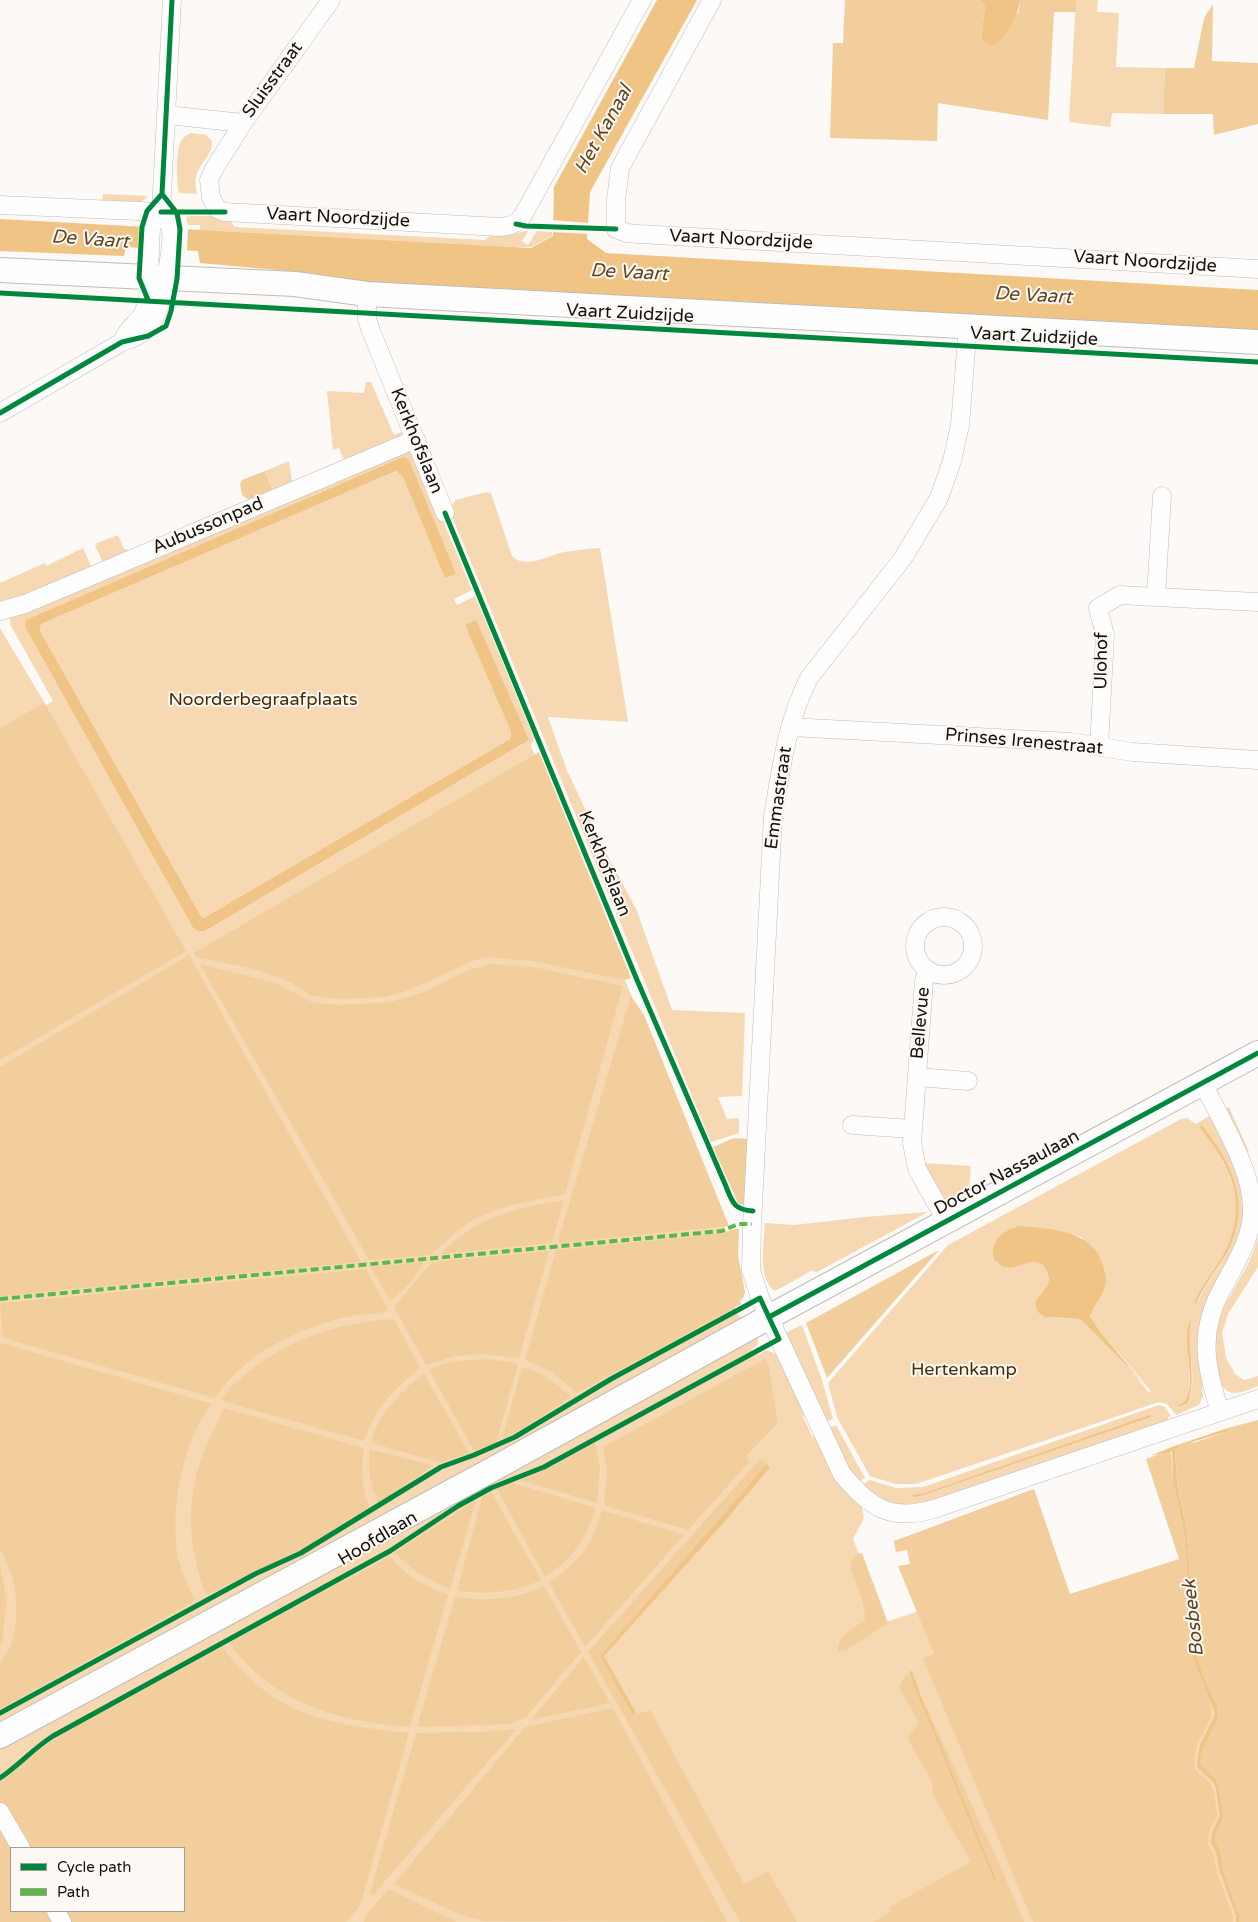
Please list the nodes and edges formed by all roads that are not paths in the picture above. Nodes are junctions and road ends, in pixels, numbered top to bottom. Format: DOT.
graph roads {
  1 [pos="172,0"];
  2 [pos="331,0"];
  3 [pos="642,0"];
  4 [pos="712,0"];
  5 [pos="167,115"];
  6 [pos="243,123"];
  7 [pos="0,205"];
  8 [pos="156,220"];
  9 [pos="1258,269"];
  10 [pos="0,270"];
  11 [pos="158,278"];
  12 [pos="367,294"];
  13 [pos="968,325"];
  14 [pos="1258,342"];
  15 [pos="0,413"];
  16 [pos="416,439"];
  17 [pos="1162,496"];
  18 [pos="446,513"];
  19 [pos="1156,597"];
  20 [pos="1258,602"];
  21 [pos="0,611"];
  22 [pos="790,728"];
  23 [pos="1099,747"];
  24 [pos="1258,760"];
  25 [pos="927,970"];
  26 [pos="1258,1053"];
  27 [pos="917,1077"];
  28 [pos="968,1081"];
  29 [pos="1203,1083"];
  30 [pos="852,1125"];
  31 [pos="913,1129"];
  32 [pos="947,1222"];
  33 [pos="769,1317"];
  34 [pos="1258,1399"];
  35 [pos="1220,1412"];
  36 [pos="0,1736"];
  37 [pos="0,1812"];
  38 [pos="19,1847"];
  1 -- 5 [label="street"];
  2 -- 6 [label="street, Sluisstraat"];
  3 -- 6 [label="street, Vaart Noordzijde"];
  4 -- 9 [label="street, Vaart Noordzijde"];
  5 -- 6 [label="street, Sluisstraat"];
  5 -- 8 [label="street"];
  7 -- 8 [label="street"];
  8 -- 11 [label="street"];
  8 -- 11 [label="street"];
  10 -- 11 [label="street, Vaart Zuidzijde"];
  11 -- 12 [label="street, Vaart Zuidzijde"];
  11 -- 15 [label="street"];
  12 -- 13 [label="street, Vaart Zuidzijde"];
  12 -- 16 [label="street, Kerkhofslaan"];
  13 -- 14 [label="street, Vaart Zuidzijde"];
  13 -- 22 [label="street, Emmastraat"];
  16 -- 18 [label="street, Kerkhofslaan"];
  16 -- 21 [label="street, Aubussonpad"];
  17 -- 19 [label="street"];
  19 -- 20 [label="street, Ulohof"];
  19 -- 23 [label="street, Ulohof"];
  22 -- 23 [label="street, Prinses Irenestraat"];
  22 -- 33 [label="street, Emmastraat"];
  23 -- 24 [label="street, Prinses Irenestraat"];
  25 -- 27 [label="street, Bellevue"];
  26 -- 29 [label="street, Doctor Nassaulaan"];
  27 -- 28 [label="street, Bellevue"];
  27 -- 31 [label="street, Bellevue"];
  29 -- 32 [label="street, Doctor Nassaulaan"];
  29 -- 35 [label="street"];
  30 -- 31 [label="street"];
  31 -- 32 [label="street, Bellevue"];
  32 -- 33 [label="street, Doctor Nassaulaan"];
  33 -- 35 [label="street"];
  33 -- 36 [label="street, Hoofdlaan"];
  34 -- 35 [label="street"];
  37 -- 38 [label="street"];
}
